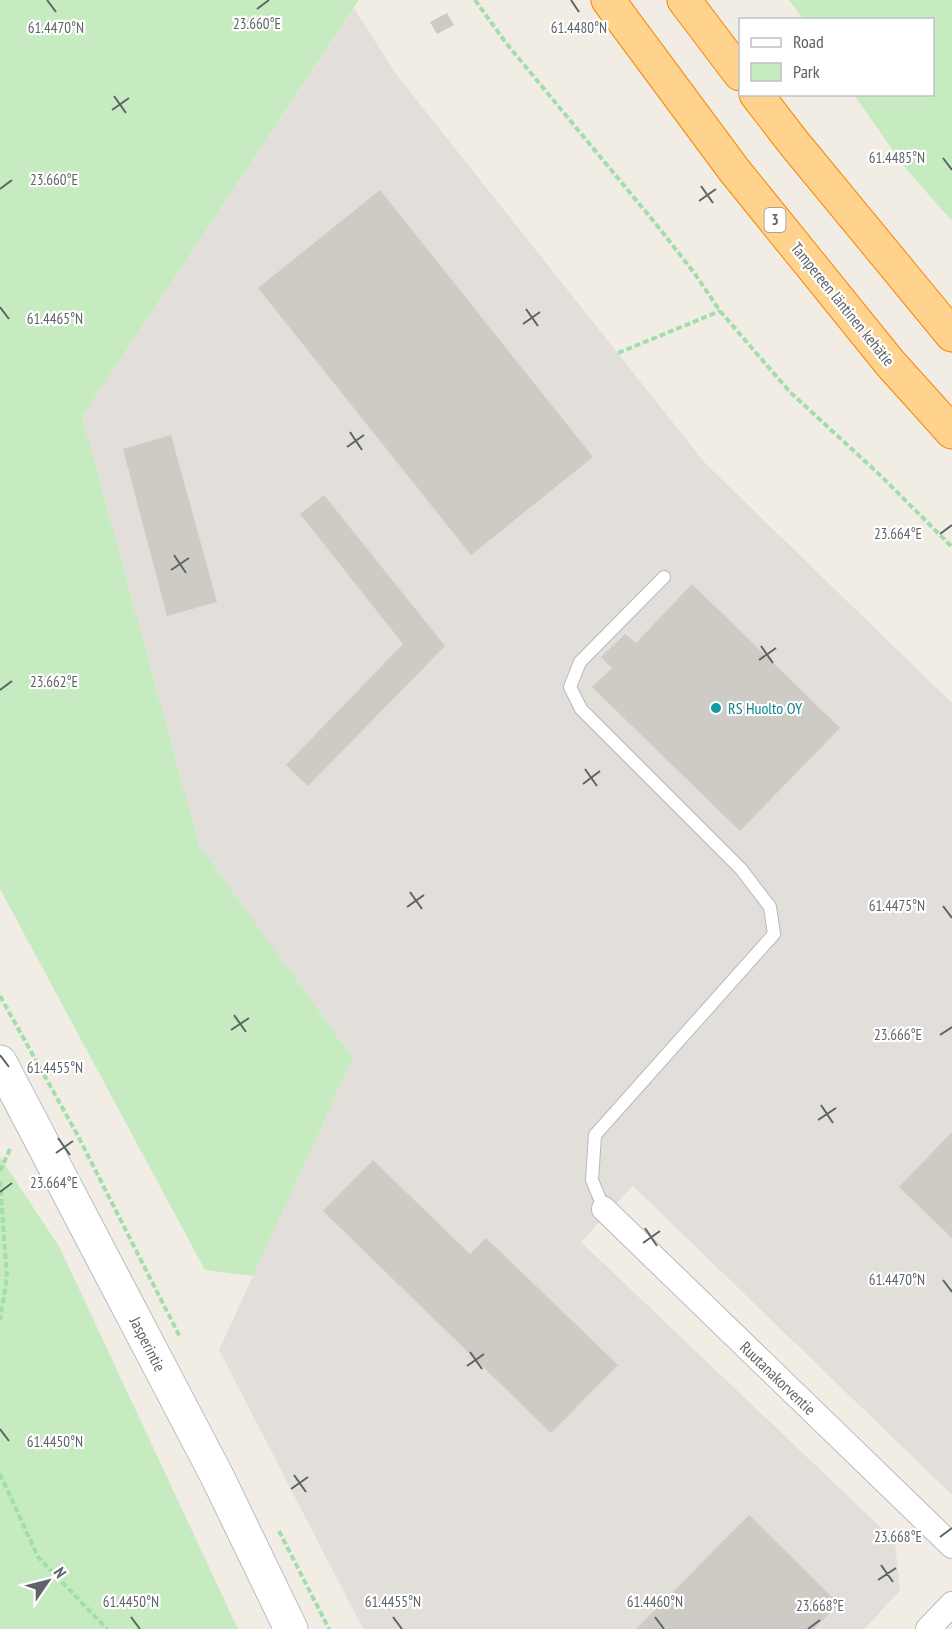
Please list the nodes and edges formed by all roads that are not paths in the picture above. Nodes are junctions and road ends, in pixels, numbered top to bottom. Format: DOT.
graph roads {
  1 [pos="608,0"];
  2 [pos="684,0"];
  3 [pos="739,71"];
  4 [pos="758,96"];
  5 [pos="952,335"];
  6 [pos="952,432"];
  7 [pos="664,577"];
  8 [pos="0,1062"];
  9 [pos="604,1209"];
  10 [pos="952,1546"];
  11 [pos="952,1604"];
  12 [pos="291,1629"];
  13 [pos="928,1629"];
  1 -- 6 [label="highway, Tampereen läntinen kehätie / 3"];
  2 -- 3 [label="highway"];
  4 -- 5 [label="highway"];
  7 -- 9 [label="lane"];
  8 -- 12 [label="main road, Jasperintie"];
  9 -- 10 [label="street, Ruutanakorventie"];
  11 -- 13 [label="street"];
}
